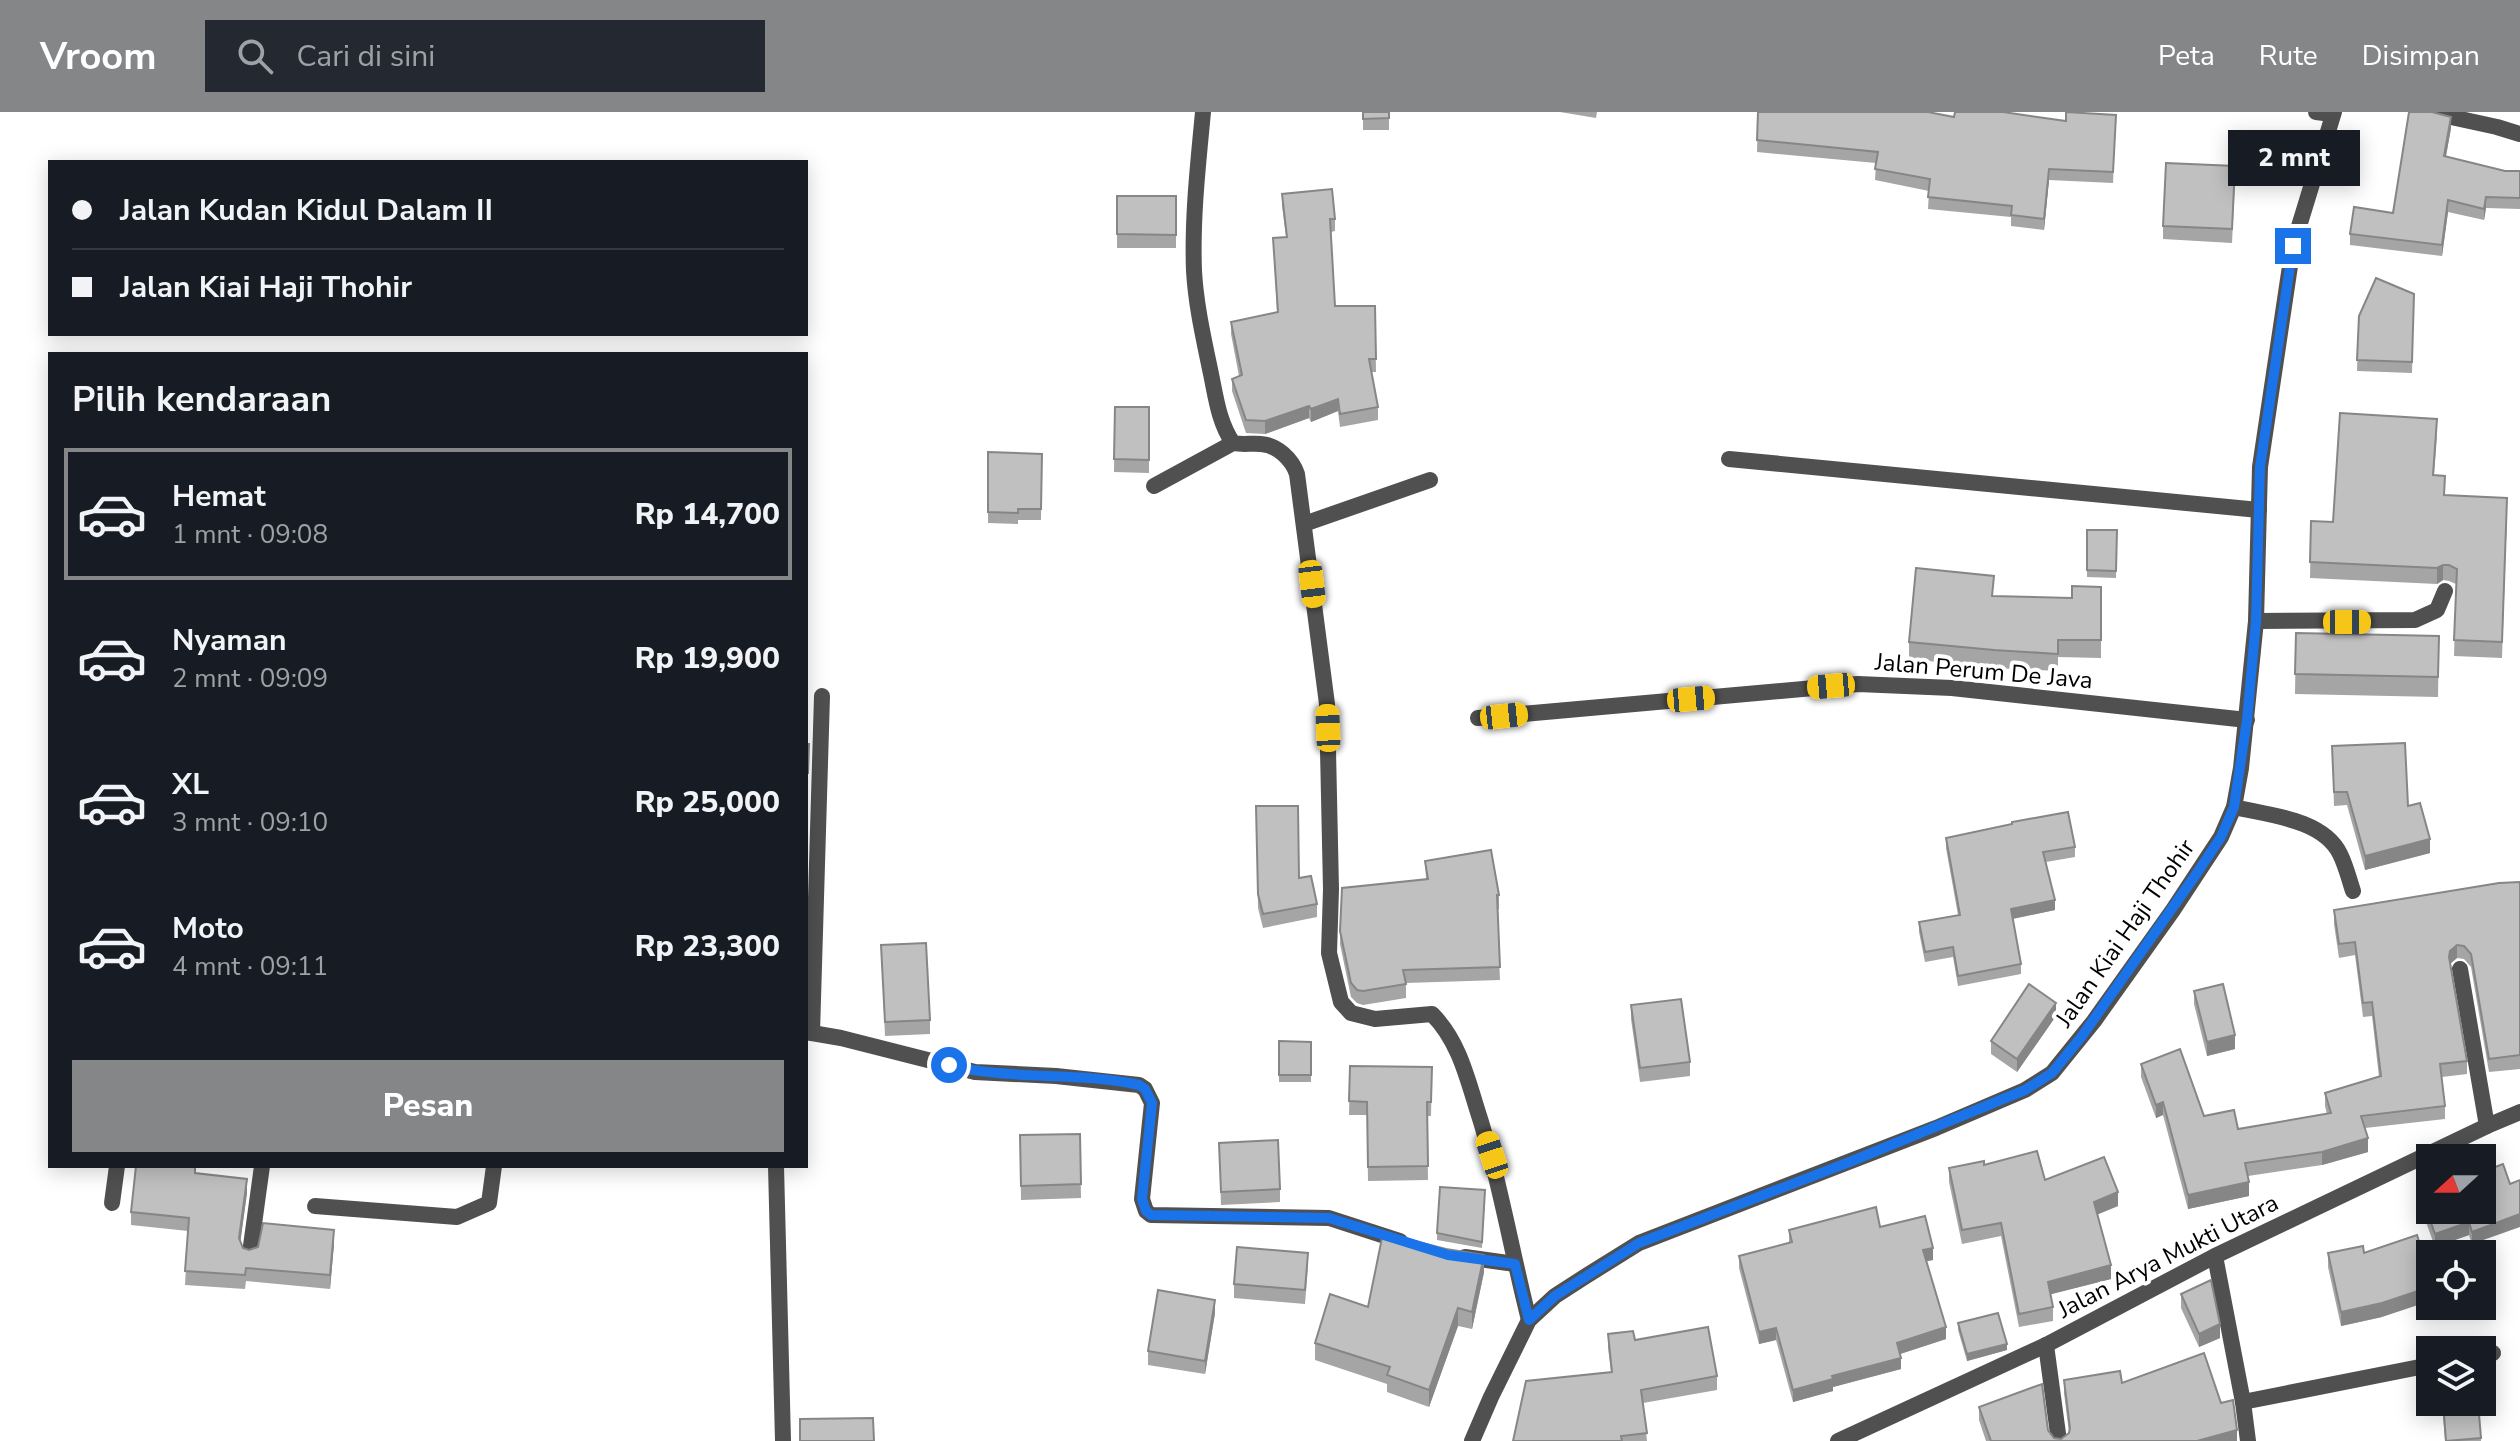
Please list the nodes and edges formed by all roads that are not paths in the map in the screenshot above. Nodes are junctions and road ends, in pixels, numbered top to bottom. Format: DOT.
graph roads {
  1 [pos="1203,112"];
  2 [pos="2428,112"];
  3 [pos="2327,113"];
  4 [pos="2520,134"];
  5 [pos="1233,443"];
  6 [pos="1729,459"];
  7 [pos="1430,480"];
  8 [pos="1154,486"];
  9 [pos="2259,510"];
  10 [pos="1304,524"];
  11 [pos="2445,591"];
  12 [pos="2256,621"];
  13 [pos="822,696"];
  14 [pos="1478,718"];
  15 [pos="2247,720"];
  16 [pos="2234,807"];
  17 [pos="2353,891"];
  18 [pos="2460,969"];
  19 [pos="809,1032"];
  20 [pos="2520,1112"];
  21 [pos="2487,1126"];
  22 [pos="117,1168"];
  23 [pos="262,1168"];
  24 [pos="494,1168"];
  25 [pos="776,1168"];
  26 [pos="112,1203"];
  27 [pos="315,1206"];
  28 [pos="1410,1244"];
  29 [pos="250,1253"];
  30 [pos="1448,1255"];
  31 [pos="2215,1256"];
  32 [pos="1515,1264"];
  33 [pos="1529,1320"];
  34 [pos="2046,1345"];
  35 [pos="2416,1368"];
  36 [pos="2243,1402"];
  37 [pos="783,1441"];
  38 [pos="1472,1441"];
  39 [pos="1838,1441"];
  40 [pos="2059,1441"];
  41 [pos="2248,1441"];
  1 -- 5 [label="street"];
  2 -- 4 [label="street"];
  3 -- 9 [label="street, Jalan Kiai Haji Thohir"];
  5 -- 8 [label="street"];
  5 -- 10 [label="street"];
  6 -- 9 [label="street"];
  7 -- 10 [label="street"];
  9 -- 12 [label="street, Jalan Kiai Haji Thohir"];
  10 -- 32 [label="street"];
  11 -- 12 [label="street"];
  12 -- 15 [label="street, Jalan Kiai Haji Thohir"];
  13 -- 19 [label="street"];
  14 -- 15 [label="street, Jalan Perum De Java"];
  15 -- 16 [label="street, Jalan Kiai Haji Thohir"];
  16 -- 17 [label="street"];
  16 -- 33 [label="street, Jalan Kiai Haji Thohir"];
  18 -- 21 [label="street"];
  19 -- 28 [label="street"];
  20 -- 21 [label="street, Jalan Arya Mukti Utara"];
  21 -- 31 [label="street, Jalan Arya Mukti Utara"];
  22 -- 26 [label="street"];
  23 -- 29 [label="street"];
  24 -- 27 [label="street"];
  25 -- 37 [label="street"];
  30 -- 32 [label="street"];
  31 -- 34 [label="street, Jalan Arya Mukti Utara"];
  31 -- 36 [label="street"];
  32 -- 33 [label="street"];
  33 -- 38 [label="street, Jalan Kiai Haji Thohir"];
  34 -- 39 [label="street, Jalan Arya Mukti Utara"];
  34 -- 40 [label="street"];
  35 -- 36 [label="street"];
  36 -- 41 [label="street"];
}
